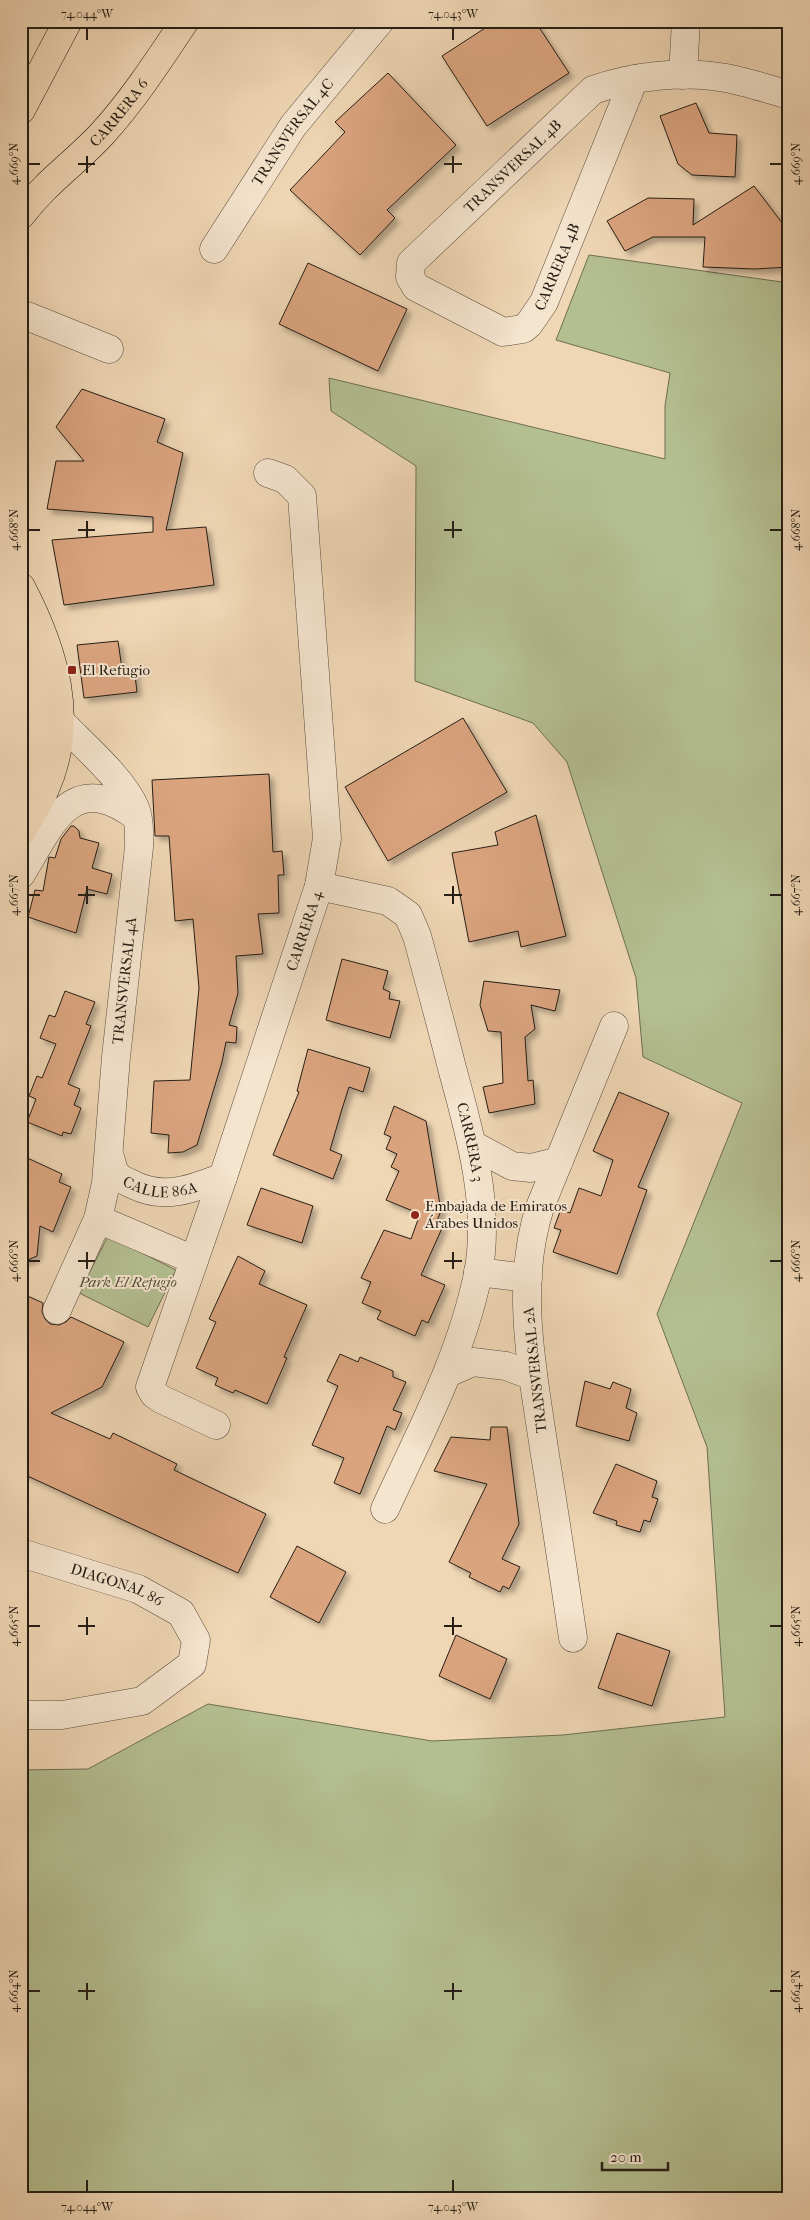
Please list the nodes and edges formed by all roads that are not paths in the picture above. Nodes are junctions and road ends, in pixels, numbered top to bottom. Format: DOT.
graph roads {
  1 [pos="68,21"];
  2 [pos="185,21"];
  3 [pos="380,21"];
  4 [pos="686,21"];
  5 [pos="683,75"];
  6 [pos="634,79"];
  7 [pos="789,95"];
  8 [pos="21,110"];
  9 [pos="21,215"];
  10 [pos="214,249"];
  11 [pos="410,277"];
  12 [pos="21,316"];
  13 [pos="109,349"];
  14 [pos="268,473"];
  15 [pos="21,577"];
  16 [pos="26,596"];
  17 [pos="21,631"];
  18 [pos="21,685"];
  19 [pos="61,722"];
  20 [pos="23,725"];
  21 [pos="21,790"];
  22 [pos="138,817"];
  23 [pos="21,832"];
  24 [pos="21,874"];
  25 [pos="319,886"];
  26 [pos="614,1026"];
  27 [pos="473,1145"];
  28 [pos="110,1158"];
  29 [pos="559,1161"];
  30 [pos="222,1177"];
  31 [pos="98,1219"];
  32 [pos="194,1260"];
  33 [pos="478,1272"];
  34 [pos="528,1278"];
  35 [pos="57,1310"];
  36 [pos="448,1373"];
  37 [pos="533,1376"];
  38 [pos="216,1425"];
  39 [pos="385,1509"];
  40 [pos="21,1553"];
  41 [pos="573,1638"];
  42 [pos="21,1715"];
  1 -- 8 [label="main road"];
  2 -- 9 [label="main road, CARRERA 6"];
  3 -- 10 [label="street, TRANSVERSAL 4C"];
  4 -- 5 [label="street"];
  5 -- 6 [label="street, TRANSVERSAL 4B"];
  5 -- 7 [label="street, TRANSVERSAL 4B"];
  6 -- 11 [label="street, TRANSVERSAL 4B"];
  6 -- 11 [label="street, CARRERA 4B"];
  12 -- 13 [label="street"];
  14 -- 25 [label="street, CARRERA 4"];
  15 -- 16 [label="main road"];
  16 -- 19 [label="main road"];
  17 -- 21 [label="main road"];
  18 -- 20 [label="main road"];
  19 -- 22 [label="street, TRANSVERSAL 4A"];
  19 -- 23 [label="main road"];
  22 -- 24 [label="street"];
  22 -- 28 [label="street, TRANSVERSAL 4A"];
  25 -- 27 [label="street, CARRERA 3"];
  25 -- 30 [label="street, CARRERA 4"];
  26 -- 29 [label="street, TRANSVERSAL 2A"];
  27 -- 29 [label="street"];
  27 -- 33 [label="street, CARRERA 3"];
  28 -- 30 [label="street, CALLE 86A"];
  28 -- 31 [label="street, TRANSVERSAL 4A"];
  29 -- 34 [label="street, TRANSVERSAL 2A"];
  30 -- 32 [label="street, CARRERA 4"];
  31 -- 32 [label="street"];
  31 -- 35 [label="street, TRANSVERSAL 4A"];
  32 -- 38 [label="street, CARRERA 4"];
  33 -- 34 [label="street"];
  33 -- 36 [label="street, CARRERA 3"];
  34 -- 37 [label="street, TRANSVERSAL 2A"];
  36 -- 37 [label="street"];
  36 -- 39 [label="street, CARRERA 3"];
  37 -- 41 [label="street, TRANSVERSAL 2A"];
  40 -- 42 [label="street, DIAGONAL 86"];
}
